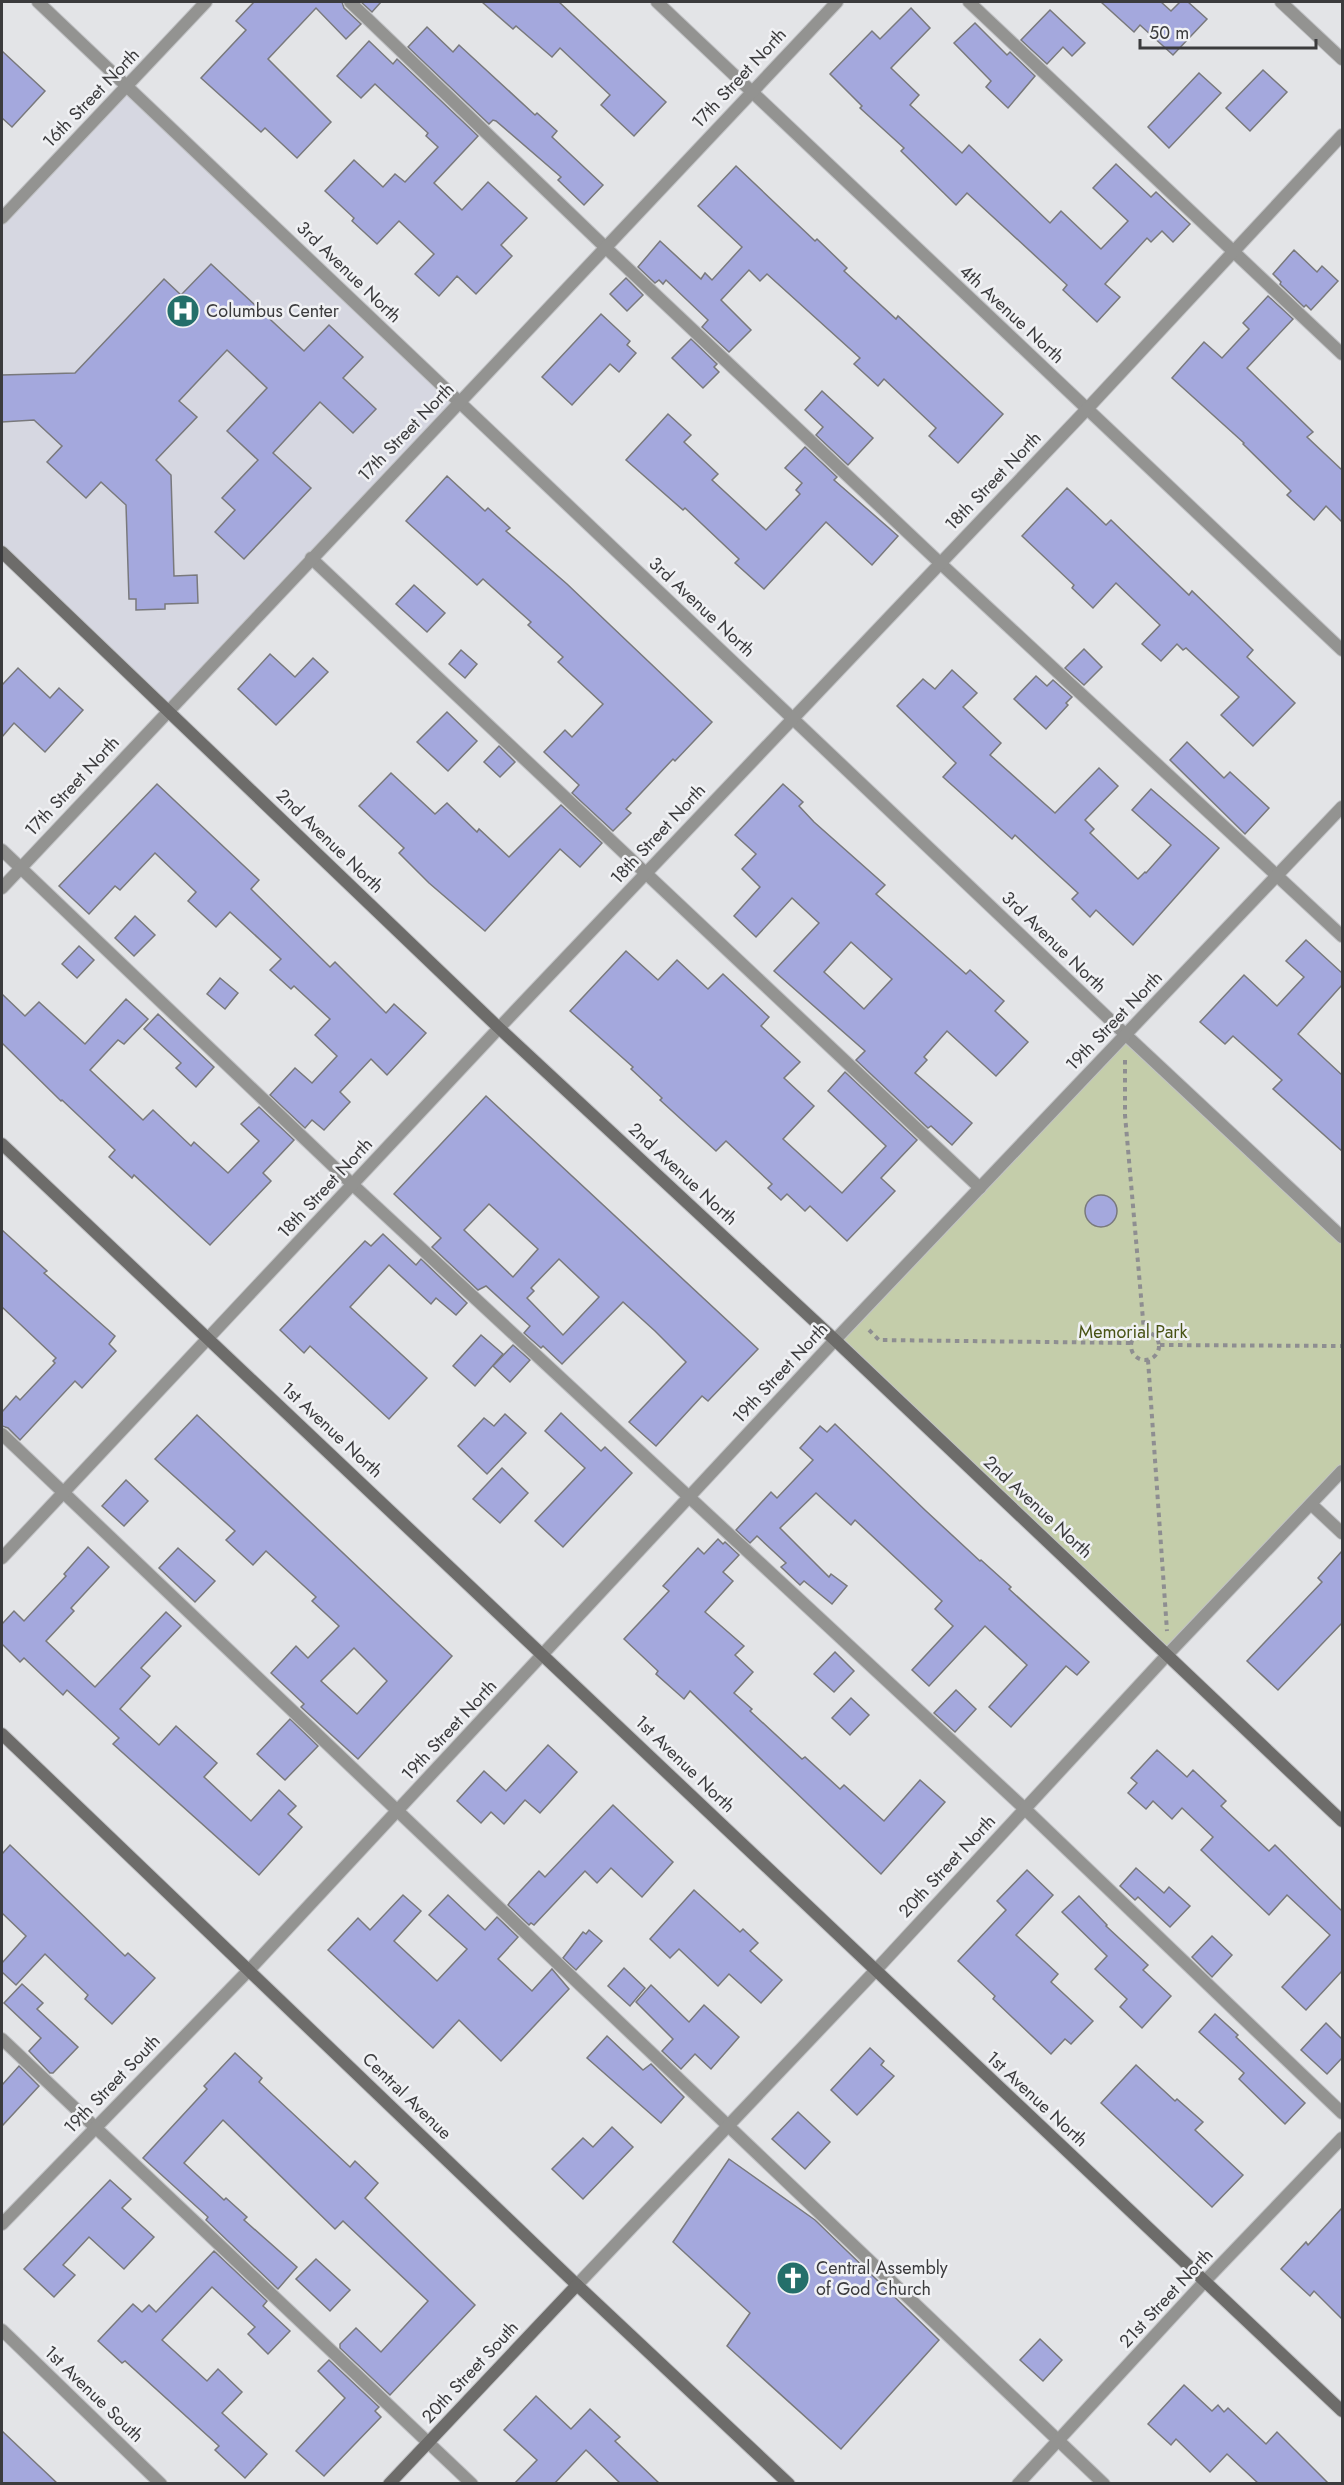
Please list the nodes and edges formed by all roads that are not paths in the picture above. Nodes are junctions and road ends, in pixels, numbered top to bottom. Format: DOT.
graph roads {
  1 [pos="38,2"];
  2 [pos="206,2"];
  3 [pos="350,2"];
  4 [pos="657,2"];
  5 [pos="837,2"];
  6 [pos="969,2"];
  7 [pos="1281,2"];
  8 [pos="1342,59"];
  9 [pos="128,87"];
  10 [pos="751,92"];
  11 [pos="1342,135"];
  12 [pos="2,218"];
  13 [pos="605,247"];
  14 [pos="1235,251"];
  15 [pos="1342,354"];
  16 [pos="460,402"];
  17 [pos="1087,410"];
  18 [pos="2,552"];
  19 [pos="311,558"];
  20 [pos="940,563"];
  21 [pos="1342,650"];
  22 [pos="168,710"];
  23 [pos="793,718"];
  24 [pos="1342,807"];
  25 [pos="2,850"];
  26 [pos="20,867"];
  27 [pos="646,872"];
  28 [pos="1278,875"];
  29 [pos="2,888"];
  30 [pos="1342,936"];
  31 [pos="499,1028"];
  32 [pos="1126,1035"];
  33 [pos="2,1144"];
  34 [pos="353,1185"];
  35 [pos="980,1188"];
  36 [pos="1342,1237"];
  37 [pos="209,1339"];
  38 [pos="835,1340"];
  39 [pos="2,1434"];
  40 [pos="1342,1471"];
  41 [pos="64,1492"];
  42 [pos="689,1498"];
  43 [pos="1311,1504"];
  44 [pos="1342,1533"];
  45 [pos="2,1558"];
  46 [pos="1168,1654"];
  47 [pos="544,1655"];
  48 [pos="2,1734"];
  49 [pos="1025,1809"];
  50 [pos="399,1810"];
  51 [pos="1342,1821"];
  52 [pos="249,1970"];
  53 [pos="875,1971"];
  54 [pos="2,2039"];
  55 [pos="1342,2113"];
  56 [pos="728,2126"];
  57 [pos="95,2127"];
  58 [pos="1342,2138"];
  59 [pos="2,2224"];
  60 [pos="1205,2281"];
  61 [pos="577,2285"];
  62 [pos="2,2330"];
  63 [pos="1342,2411"];
  64 [pos="1058,2440"];
  65 [pos="429,2442"];
  66 [pos="161,2484"];
  67 [pos="389,2484"];
  68 [pos="472,2484"];
  69 [pos="789,2484"];
  70 [pos="1018,2484"];
  71 [pos="1104,2484"];
  1 -- 9 [label="street, 3rd Avenue North"];
  2 -- 9 [label="street, 16th Street North"];
  3 -- 13 [label="street"];
  4 -- 10 [label="street, 4th Avenue North"];
  5 -- 10 [label="street, 17th Street North"];
  6 -- 14 [label="street"];
  7 -- 8 [label="street"];
  9 -- 12 [label="street, 16th Street North"];
  9 -- 16 [label="street, 3rd Avenue North"];
  10 -- 13 [label="street, 17th Street North"];
  10 -- 17 [label="street, 4th Avenue North"];
  11 -- 14 [label="street, 18th Street North"];
  13 -- 16 [label="street, 17th Street North"];
  13 -- 20 [label="street"];
  14 -- 15 [label="street"];
  14 -- 17 [label="street, 18th Street North"];
  16 -- 19 [label="street, 17th Street North"];
  16 -- 23 [label="street, 3rd Avenue North"];
  17 -- 20 [label="street, 18th Street North"];
  17 -- 21 [label="street, 4th Avenue North"];
  18 -- 22 [label="main road, 2nd Avenue North"];
  19 -- 22 [label="street, 17th Street North"];
  19 -- 27 [label="street"];
  20 -- 23 [label="street, 18th Street North"];
  20 -- 28 [label="street"];
  22 -- 26 [label="street, 17th Street North"];
  22 -- 31 [label="main road, 2nd Avenue North"];
  23 -- 27 [label="street, 18th Street North"];
  23 -- 32 [label="street, 3rd Avenue North"];
  24 -- 28 [label="street, 19th Street North"];
  25 -- 26 [label="street"];
  26 -- 29 [label="street, 17th Street North"];
  26 -- 34 [label="street"];
  27 -- 31 [label="street, 18th Street North"];
  27 -- 35 [label="street"];
  28 -- 30 [label="street"];
  28 -- 32 [label="street, 19th Street North"];
  31 -- 34 [label="street, 18th Street North"];
  31 -- 38 [label="main road, 2nd Avenue North"];
  32 -- 35 [label="street, 19th Street North"];
  32 -- 36 [label="street, 3rd Avenue North"];
  33 -- 37 [label="main road, 1st Avenue North"];
  34 -- 37 [label="street, 18th Street North"];
  34 -- 42 [label="street"];
  35 -- 38 [label="street, 19th Street North"];
  37 -- 41 [label="street, 18th Street North"];
  37 -- 47 [label="main road, 1st Avenue North"];
  38 -- 42 [label="street, 19th Street North"];
  38 -- 46 [label="main road, 2nd Avenue North"];
  39 -- 41 [label="street"];
  40 -- 43 [label="street, 20th Street North"];
  41 -- 45 [label="street, 18th Street North"];
  41 -- 50 [label="street"];
  42 -- 47 [label="street, 19th Street North"];
  42 -- 49 [label="street"];
  43 -- 44 [label="street"];
  43 -- 46 [label="street, 20th Street North"];
  46 -- 49 [label="street, 20th Street North"];
  46 -- 51 [label="main road, 2nd Avenue North"];
  47 -- 50 [label="street, 19th Street North"];
  47 -- 53 [label="main road, 1st Avenue North"];
  48 -- 52 [label="main road, Central Avenue"];
  49 -- 53 [label="street, 20th Street North"];
  49 -- 55 [label="street"];
  50 -- 52 [label="street, 19th Street North"];
  50 -- 56 [label="street"];
  52 -- 57 [label="street, 19th Street South"];
  52 -- 61 [label="main road, Central Avenue"];
  53 -- 56 [label="street, 20th Street North"];
  53 -- 60 [label="main road, 1st Avenue North"];
  54 -- 57 [label="street"];
  56 -- 61 [label="street, 20th Street North"];
  56 -- 64 [label="street"];
  57 -- 59 [label="street, 19th Street South"];
  57 -- 65 [label="street"];
  58 -- 60 [label="street, 21st Street North"];
  60 -- 63 [label="main road, 1st Avenue North"];
  60 -- 64 [label="street, 21st Street North"];
  61 -- 65 [label="main road, 20th Street South"];
  61 -- 69 [label="main road, Central Avenue"];
  62 -- 66 [label="street, 1st Avenue South"];
  64 -- 70 [label="street, 21st Street North"];
  64 -- 71 [label="street"];
  65 -- 67 [label="main road, 20th Street South"];
  65 -- 68 [label="street"];
}
